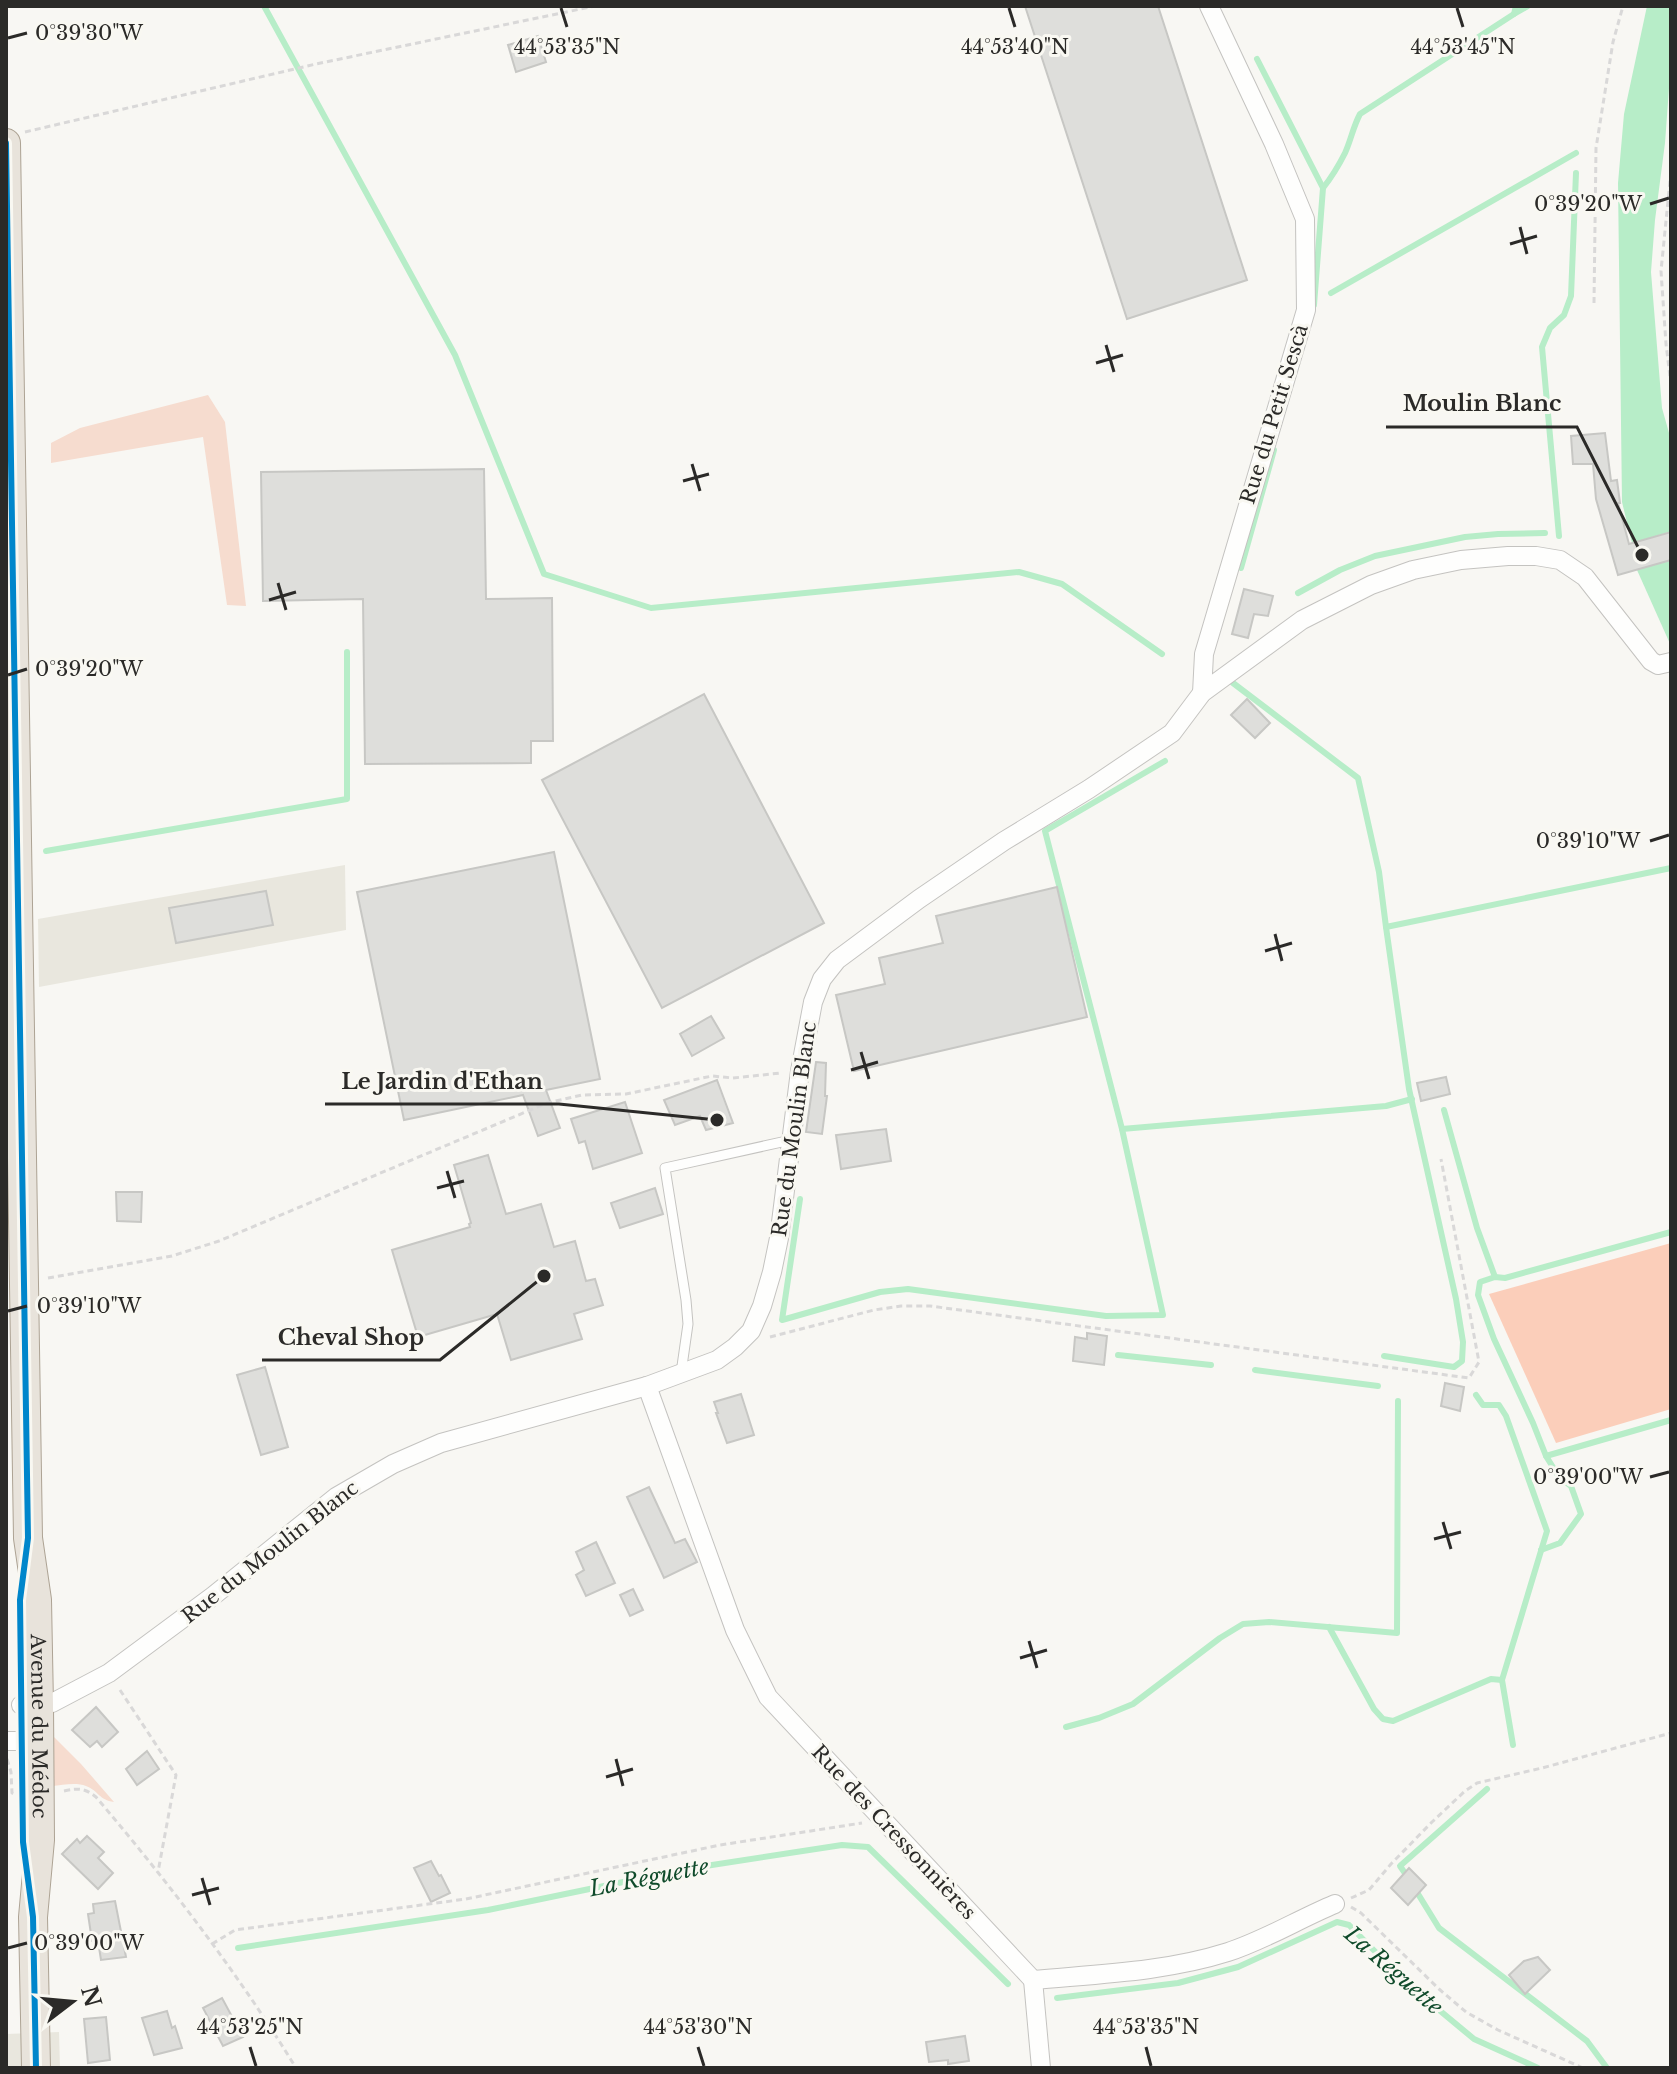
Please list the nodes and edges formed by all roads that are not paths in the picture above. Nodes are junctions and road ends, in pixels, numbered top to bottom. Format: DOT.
graph roads {
  1 [pos="1209,6"];
  2 [pos="10,147"];
  3 [pos="8,359"];
  4 [pos="1671,662"];
  5 [pos="1202,693"];
  6 [pos="11,727"];
  7 [pos="791,1140"];
  8 [pos="681,1373"];
  9 [pos="647,1386"];
  10 [pos="30,1705"];
  11 [pos="22,1741"];
  12 [pos="1335,1904"];
  13 [pos="1033,1980"];
  14 [pos="36,2068"];
  15 [pos="1041,2068"];
  1 -- 5 [label="street, Rue du Petit Sescà"];
  2 -- 3 [label="main road, Avenue du Médoc"];
  3 -- 6 [label="main road, Avenue du Médoc"];
  4 -- 5 [label="street, Rue du Moulin Blanc"];
  5 -- 7 [label="street, Rue du Moulin Blanc"];
  6 -- 10 [label="main road, Avenue du Médoc"];
  7 -- 8 [label="street, Rue du Moulin Blanc"];
  7 -- 8 [label="lane"];
  8 -- 9 [label="street, Rue du Moulin Blanc"];
  9 -- 10 [label="street, Rue du Moulin Blanc"];
  9 -- 13 [label="street, Rue des Cressonnières"];
  10 -- 11 [label="main road, Avenue du Médoc"];
  11 -- 14 [label="main road, Avenue du Médoc"];
  12 -- 13 [label="street"];
  13 -- 15 [label="street"];
}
